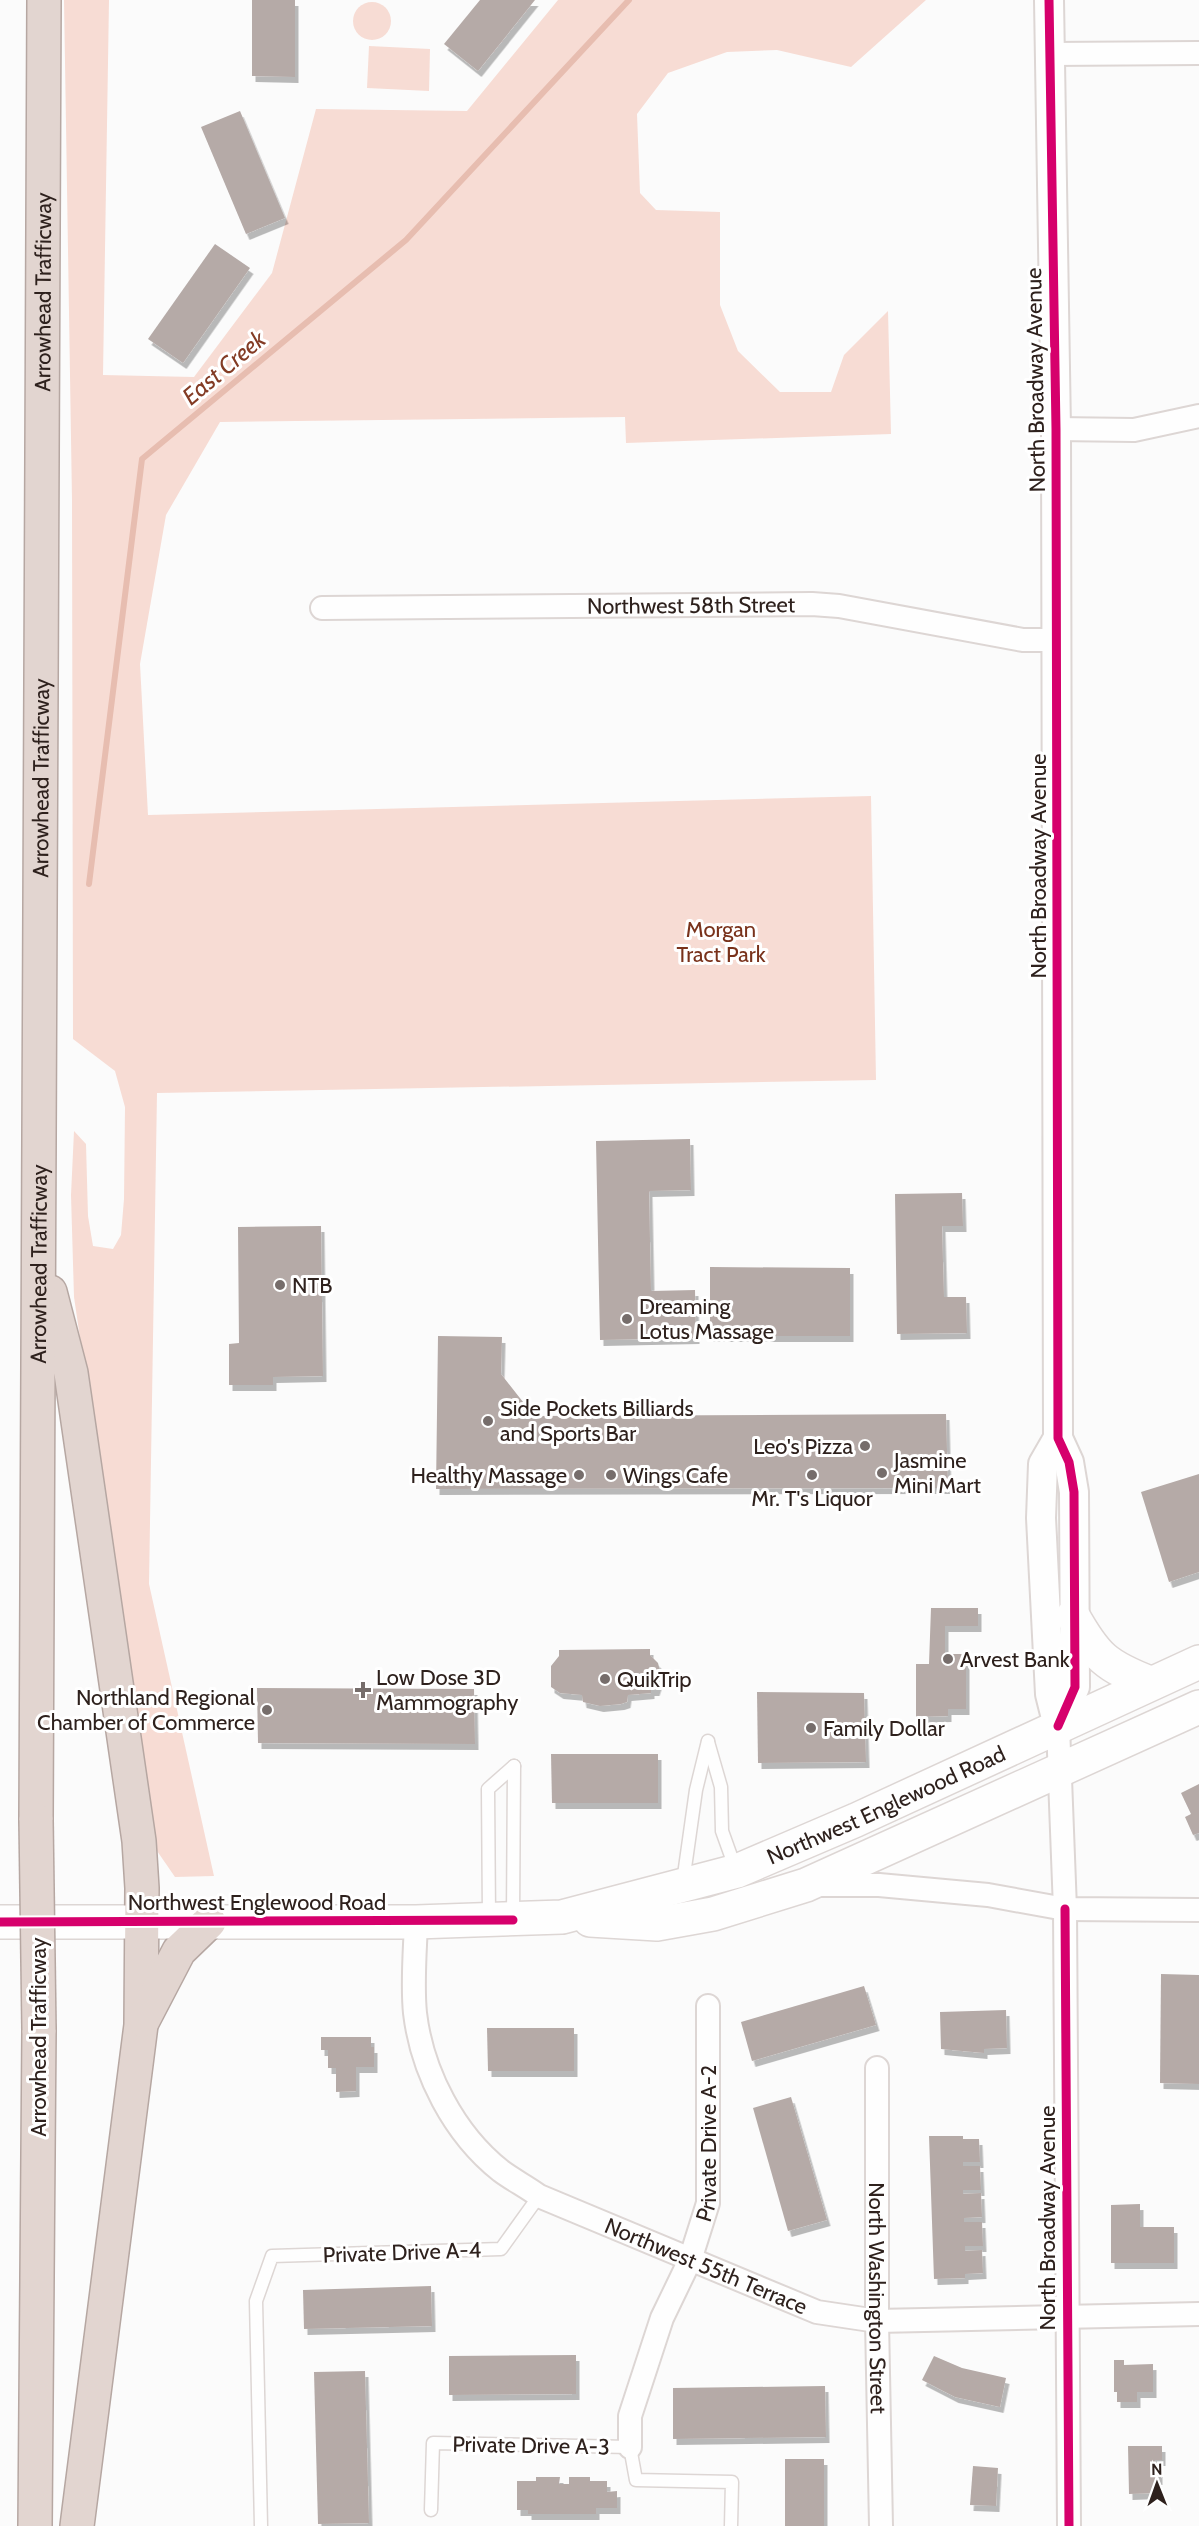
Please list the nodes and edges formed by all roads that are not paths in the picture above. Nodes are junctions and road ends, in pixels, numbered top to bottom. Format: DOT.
graph roads {
  1 [pos="44,0"];
  2 [pos="1049,0"];
  3 [pos="1199,53"];
  4 [pos="1050,54"];
  5 [pos="1199,416"];
  6 [pos="1056,429"];
  7 [pos="322,608"];
  8 [pos="1056,640"];
  9 [pos="39,1247"];
  10 [pos="1058,1438"];
  11 [pos="1073,1616"];
  12 [pos="1199,1662"];
  13 [pos="1150,1683"];
  14 [pos="1199,1707"];
  15 [pos="1058,1726"];
  16 [pos="1058,1770"];
  17 [pos="736,1871"];
  18 [pos="806,1885"];
  19 [pos="682,1887"];
  20 [pos="1065,1909"];
  21 [pos="1199,1910"];
  22 [pos="562,1917"];
  23 [pos="501,1920"];
  24 [pos="140,1921"];
  25 [pos="0,1922"];
  26 [pos="210,1922"];
  27 [pos="416,1922"];
  28 [pos="708,2006"];
  29 [pos="141,2025"];
  30 [pos="877,2068"];
  31 [pos="539,2196"];
  32 [pos="690,2260"];
  33 [pos="1199,2314"];
  34 [pos="1067,2317"];
  35 [pos="877,2321"];
  36 [pos="630,2447"];
  37 [pos="431,2510"];
  38 [pos="35,2526"];
  39 [pos="77,2526"];
  40 [pos="261,2526"];
  41 [pos="731,2526"];
  42 [pos="881,2526"];
  43 [pos="1069,2526"];
  1 -- 9 [label="highway, Arrowhead Trafficway"];
  2 -- 4 [label="street, North Broadway Avenue"];
  3 -- 4 [label="street"];
  4 -- 6 [label="street, North Broadway Avenue"];
  5 -- 6 [label="street"];
  6 -- 8 [label="street, North Broadway Avenue"];
  7 -- 8 [label="street, Northwest 58th Street"];
  8 -- 10 [label="street, North Broadway Avenue"];
  9 -- 24 [label="highway"];
  9 -- 38 [label="highway, Arrowhead Trafficway, bridge"];
  10 -- 11 [label="street, North Broadway Avenue"];
  10 -- 15 [label="street, North Broadway Avenue"];
  11 -- 13 [label="main road"];
  11 -- 15 [label="street, North Broadway Avenue"];
  12 -- 13 [label="main road, Northwest Englewood Road"];
  13 -- 15 [label="main road, Northwest Englewood Road"];
  14 -- 16 [label="main road, Northwest Englewood Road"];
  15 -- 16 [label="street, North Broadway Avenue"];
  15 -- 17 [label="main road, Northwest Englewood Road"];
  16 -- 18 [label="main road, Northwest Englewood Road"];
  16 -- 20 [label="street, North Broadway Avenue"];
  17 -- 19 [label="main road, Northwest Englewood Road"];
  17 -- 19 [label="lane"];
  18 -- 20 [label="street"];
  18 -- 22 [label="main road, Northwest Englewood Road"];
  19 -- 22 [label="main road, Northwest Englewood Road"];
  20 -- 21 [label="street"];
  20 -- 34 [label="street, North Broadway Avenue"];
  22 -- 23 [label="main road, Northwest Englewood Road"];
  23 -- 23 [label="lane"];
  23 -- 27 [label="main road, Northwest Englewood Road"];
  24 -- 25 [label="main road, Northwest Englewood Road"];
  24 -- 26 [label="main road, Northwest Englewood Road"];
  24 -- 29 [label="highway"];
  26 -- 27 [label="main road, Northwest Englewood Road"];
  26 -- 29 [label="highway"];
  27 -- 31 [label="street, Northwest 55th Terrace"];
  28 -- 32 [label="street, Private Drive A-2"];
  29 -- 39 [label="highway"];
  30 -- 35 [label="street, North Washington Street"];
  31 -- 32 [label="street, Northwest 55th Terrace"];
  31 -- 40 [label="lane, Private Drive A-4"];
  32 -- 35 [label="street, Northwest 55th Terrace"];
  32 -- 36 [label="street, Private Drive A-2"];
  33 -- 34 [label="street, Northwest 55th Terrace"];
  34 -- 35 [label="street, Northwest 55th Terrace"];
  34 -- 43 [label="street, North Broadway Avenue"];
  35 -- 42 [label="street, North Washington Street"];
  36 -- 37 [label="lane, Private Drive A-3"];
  36 -- 41 [label="lane, Private Drive A-3"];
}
